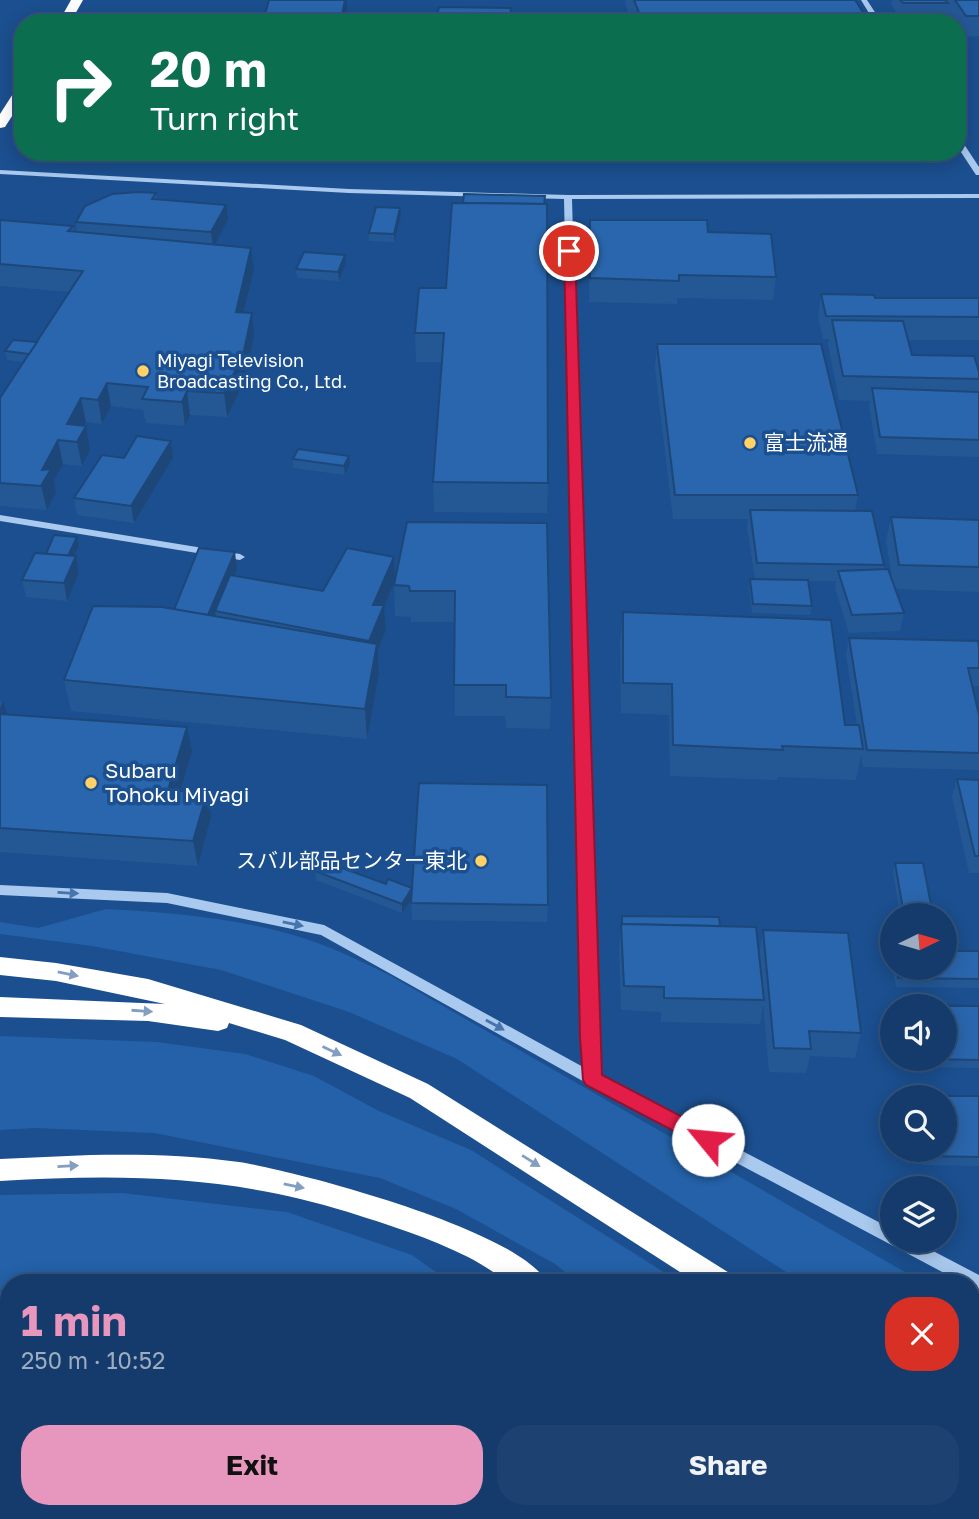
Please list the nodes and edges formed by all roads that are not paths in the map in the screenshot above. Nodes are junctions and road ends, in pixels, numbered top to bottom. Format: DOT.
graph roads {
  1 [pos="14,103"];
  2 [pos="0,124"];
  3 [pos="966,154"];
  4 [pos="0,172"];
  5 [pos="979,173"];
  6 [pos="979,196"];
  7 [pos="568,197"];
  8 [pos="0,518"];
  9 [pos="240,557"];
  10 [pos="0,890"];
  11 [pos="0,966"];
  12 [pos="0,1007"];
  13 [pos="292,1032"];
  14 [pos="593,1080"];
  15 [pos="0,1170"];
  16 [pos="880,1231"];
  17 [pos="922,1253"];
  18 [pos="518,1274"];
  19 [pos="707,1274"];
  20 [pos="962,1274"];
  1 -- 2 [label="highway"];
  3 -- 5 [label="street"];
  4 -- 7 [label="street"];
  6 -- 7 [label="street"];
  7 -- 14 [label="street"];
  8 -- 9 [label="street"];
  10 -- 14 [label="street, one-way"];
  11 -- 13 [label="highway, one-way"];
  12 -- 13 [label="highway, one-way"];
  13 -- 19 [label="highway, one-way"];
  14 -- 16 [label="street"];
  15 -- 18 [label="highway, one-way"];
  17 -- 20 [label="street"];
}
